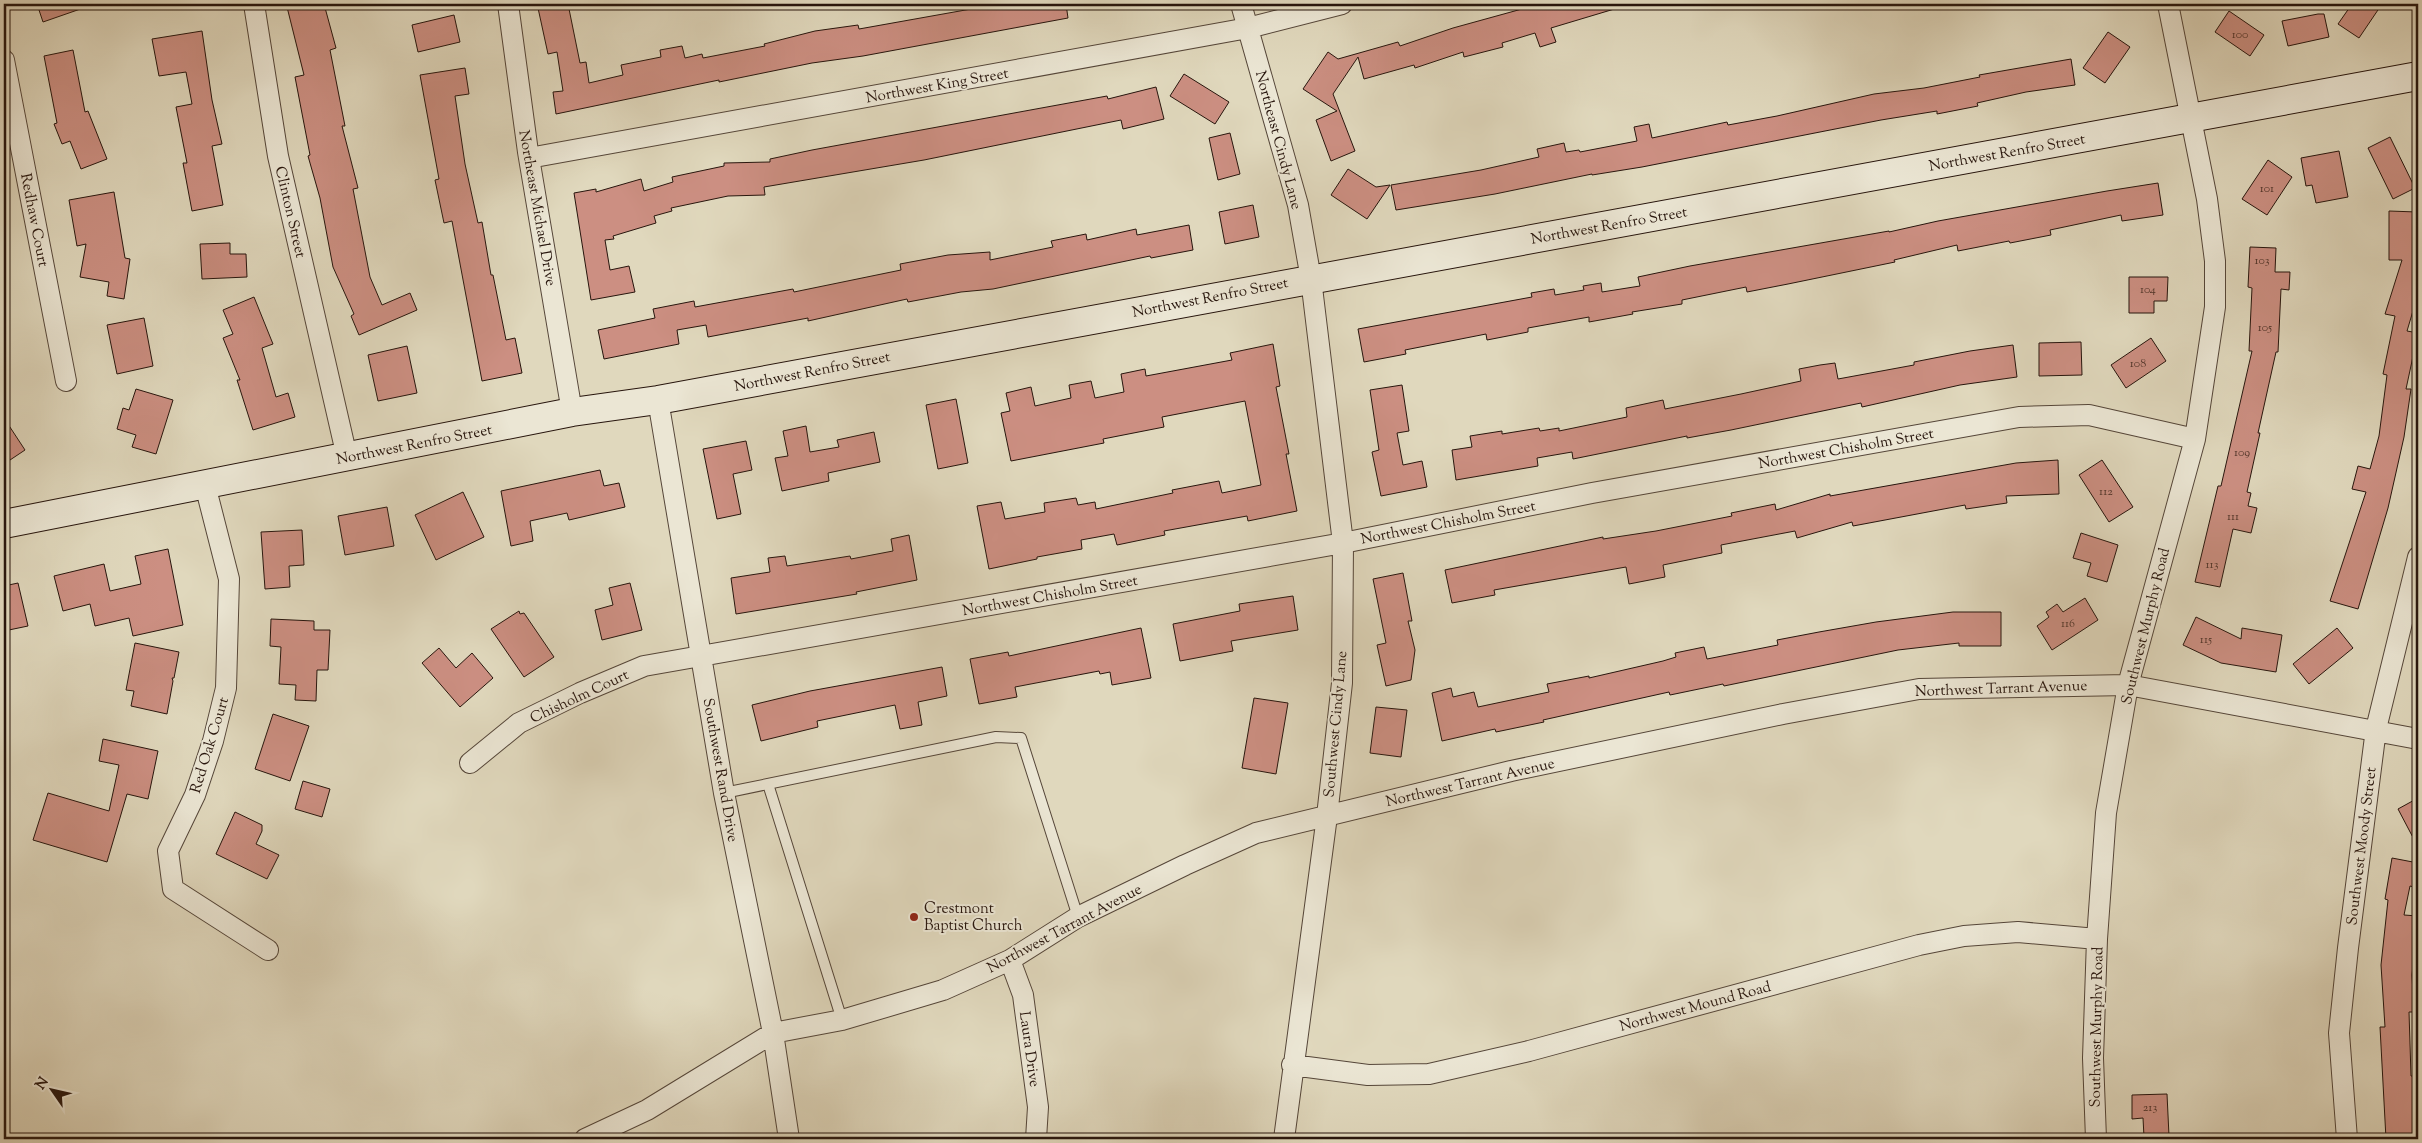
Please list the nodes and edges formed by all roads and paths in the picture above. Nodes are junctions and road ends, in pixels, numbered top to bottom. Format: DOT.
graph roads {
  1 [pos="254,4"];
  2 [pos="508,4"];
  3 [pos="1241,4"];
  4 [pos="1342,4"];
  5 [pos="2168,4"];
  6 [pos="1248,28"];
  7 [pos="4,60"];
  8 [pos="2418,76"];
  9 [pos="2191,119"];
  10 [pos="530,158"];
  11 [pos="1311,279"];
  12 [pos="66,381"];
  13 [pos="658,400"];
  14 [pos="572,412"];
  15 [pos="2195,438"];
  16 [pos="347,457"];
  17 [pos="205,485"];
  18 [pos="4,524"];
  19 [pos="1343,543"];
  20 [pos="2418,557"];
  21 [pos="701,657"];
  22 [pos="2128,685"];
  23 [pos="2376,729"];
  24 [pos="2418,739"];
  25 [pos="470,763"];
  26 [pos="768,784"];
  27 [pos="724,793"];
  28 [pos="1327,816"];
  29 [pos="1078,917"];
  30 [pos="2097,939"];
  31 [pos="268,950"];
  32 [pos="1010,960"];
  33 [pos="842,1020"];
  34 [pos="773,1033"];
  35 [pos="1292,1065"];
  36 [pos="585,1139"];
  37 [pos="789,1139"];
  38 [pos="1036,1139"];
  39 [pos="1284,1139"];
  40 [pos="2096,1139"];
  41 [pos="2347,1139"];
  1 -- 16 [label="street, Clinton Street"];
  2 -- 10 [label="street, Northeast Michael Drive"];
  3 -- 6 [label="street, Northeast Cindy Lane"];
  4 -- 6 [label="street, Northwest King Street"];
  5 -- 9 [label="street, Southwest Murphy Road"];
  6 -- 10 [label="street, Northwest King Street"];
  6 -- 11 [label="street, Northeast Cindy Lane"];
  7 -- 12 [label="street, Redhaw Court"];
  8 -- 9 [label="main road, Northwest Renfro Street"];
  9 -- 11 [label="main road, Northwest Renfro Street"];
  9 -- 15 [label="street, Southwest Murphy Road"];
  10 -- 14 [label="street, Northeast Michael Drive"];
  11 -- 13 [label="main road, Northwest Renfro Street"];
  11 -- 19 [label="street, Southwest Cindy Lane"];
  13 -- 14 [label="main road, Northwest Renfro Street"];
  13 -- 21 [label="street, Southwest Rand Drive"];
  14 -- 16 [label="main road, Northwest Renfro Street"];
  15 -- 19 [label="street, Northwest Chisholm Street"];
  15 -- 22 [label="street, Southwest Murphy Road"];
  16 -- 17 [label="main road, Northwest Renfro Street"];
  17 -- 18 [label="main road, Northwest Renfro Street"];
  17 -- 31 [label="street, Red Oak Court"];
  19 -- 21 [label="street, Northwest Chisholm Street"];
  19 -- 28 [label="street, Southwest Cindy Lane"];
  20 -- 23 [label="street, Southwest Moody Street"];
  21 -- 25 [label="street, Chisholm Court"];
  21 -- 27 [label="street, Southwest Rand Drive"];
  22 -- 23 [label="street, Northwest Tarrant Avenue"];
  22 -- 28 [label="street, Northwest Tarrant Avenue"];
  22 -- 30 [label="street, Southwest Murphy Road"];
  23 -- 24 [label="street, Northwest Tarrant Avenue"];
  23 -- 41 [label="street, Southwest Moody Street"];
  26 -- 27 [label="lane"];
  26 -- 29 [label="lane"];
  26 -- 33 [label="lane"];
  27 -- 34 [label="street, Southwest Rand Drive"];
  28 -- 29 [label="street, Northwest Tarrant Avenue"];
  28 -- 35 [label="street, Southwest Cindy Lane"];
  29 -- 32 [label="street, Northwest Tarrant Avenue"];
  30 -- 35 [label="street, Northwest Mound Road"];
  30 -- 40 [label="street, Southwest Murphy Road"];
  32 -- 33 [label="street, Northwest Tarrant Avenue"];
  32 -- 38 [label="street, Laura Drive"];
  33 -- 34 [label="street, Northwest Tarrant Avenue"];
  34 -- 36 [label="street, Northwest Tarrant Avenue"];
  34 -- 37 [label="street, Southwest Rand Drive"];
  35 -- 39 [label="street, Southwest Cindy Lane"];
}
